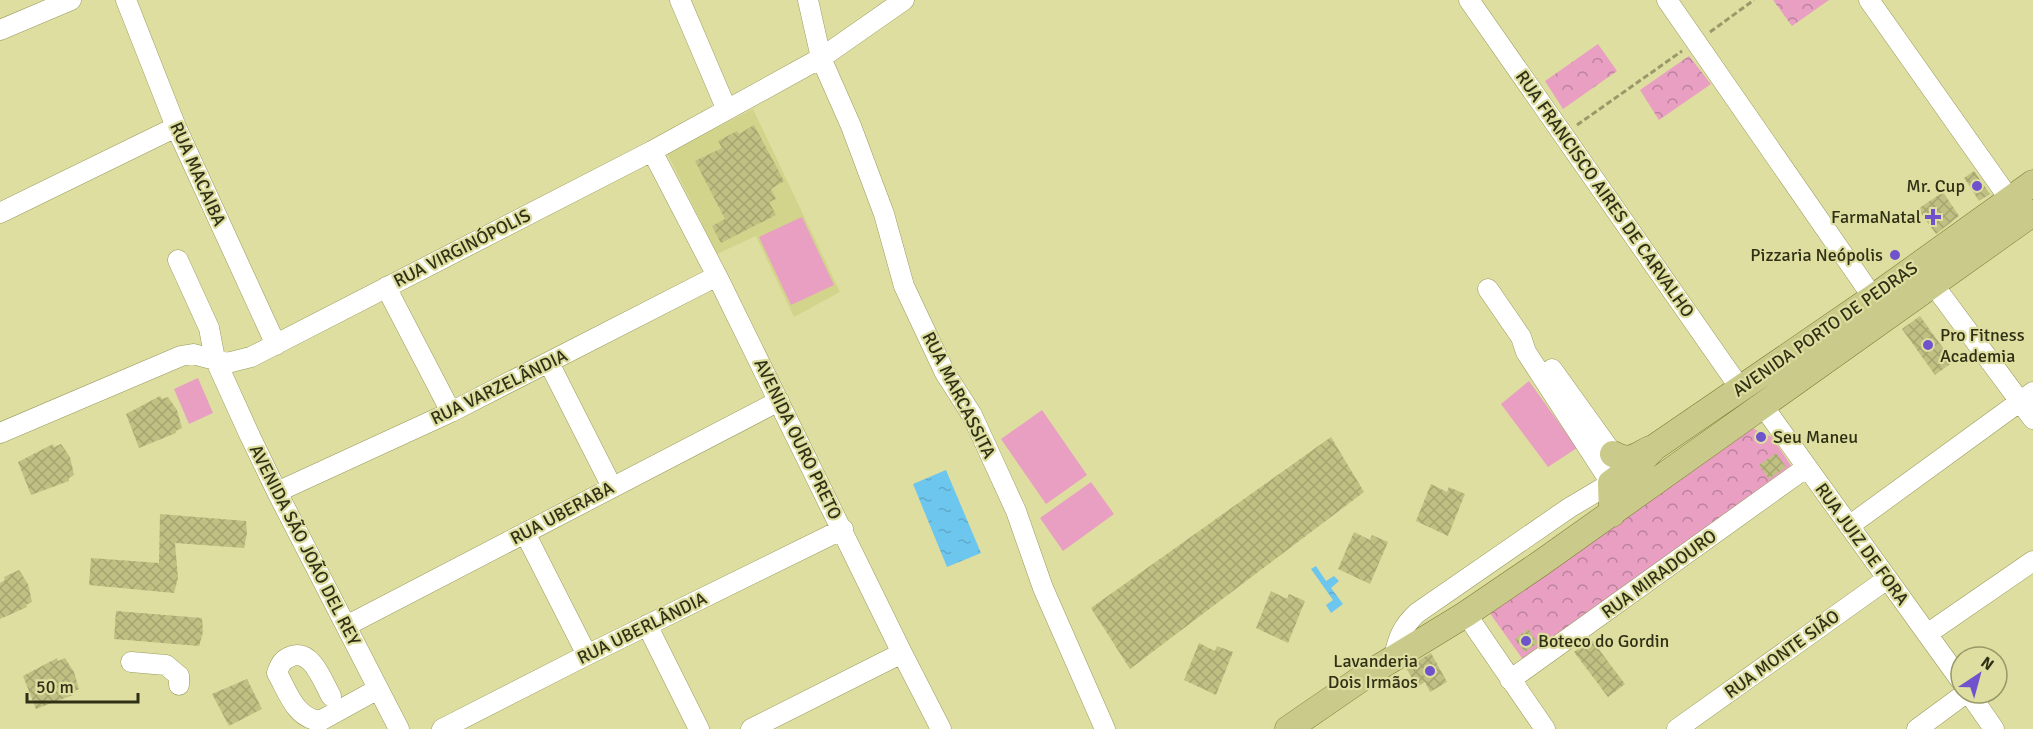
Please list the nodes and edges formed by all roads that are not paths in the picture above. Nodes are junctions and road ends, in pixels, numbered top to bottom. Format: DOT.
graph roads {
  1 [pos="71,0"];
  2 [pos="126,0"];
  3 [pos="680,0"];
  4 [pos="808,0"];
  5 [pos="904,0"];
  6 [pos="1469,0"];
  7 [pos="1667,0"];
  8 [pos="1869,0"];
  9 [pos="0,30"];
  10 [pos="821,58"];
  11 [pos="726,108"];
  12 [pos="176,127"];
  13 [pos="652,151"];
  14 [pos="2033,183"];
  15 [pos="2022,210"];
  16 [pos="0,213"];
  17 [pos="178,260"];
  18 [pos="717,276"];
  19 [pos="1934,284"];
  20 [pos="386,287"];
  21 [pos="1488,289"];
  22 [pos="1880,307"];
  23 [pos="1521,337"];
  24 [pos="276,345"];
  25 [pos="215,359"];
  26 [pos="549,363"];
  27 [pos="1740,388"];
  28 [pos="2027,397"];
  29 [pos="779,401"];
  30 [pos="1763,406"];
  31 [pos="451,412"];
  32 [pos="2033,419"];
  33 [pos="0,433"];
  34 [pos="1807,467"];
  35 [pos="1614,471"];
  36 [pos="612,487"];
  37 [pos="277,492"];
  38 [pos="1621,507"];
  39 [pos="1849,526"];
  40 [pos="843,530"];
  41 [pos="525,533"];
  42 [pos="2033,561"];
  43 [pos="1887,579"];
  44 [pos="1466,614"];
  45 [pos="647,625"];
  46 [pos="346,626"];
  47 [pos="1927,634"];
  48 [pos="902,654"];
  49 [pos="587,655"];
  50 [pos="1394,657"];
  51 [pos="131,662"];
  52 [pos="1949,664"];
  53 [pos="1510,680"];
  54 [pos="179,685"];
  55 [pos="378,689"];
  56 [pos="331,696"];
  57 [pos="1951,705"];
  58 [pos="1977,705"];
  59 [pos="778,723"];
  60 [pos="399,729"];
  61 [pos="442,729"];
  62 [pos="699,729"];
  63 [pos="751,729"];
  64 [pos="941,729"];
  65 [pos="1105,729"];
  66 [pos="1288,729"];
  67 [pos="1545,729"];
  68 [pos="1677,729"];
  69 [pos="1917,729"];
  70 [pos="1994,729"];
  1 -- 9 [label="street"];
  2 -- 12 [label="street, RUA MACAIBA"];
  3 -- 11 [label="street"];
  4 -- 10 [label="street, RUA MARCASSITA"];
  5 -- 10 [label="street, RUA VIRGINÓPOLIS"];
  6 -- 27 [label="street, RUA FRANCISCO AIRES DE CARVALHO"];
  7 -- 22 [label="street"];
  8 -- 15 [label="street"];
  10 -- 11 [label="street, RUA VIRGINÓPOLIS"];
  10 -- 65 [label="street, RUA MARCASSITA"];
  11 -- 13 [label="street, RUA VIRGINÓPOLIS"];
  12 -- 16 [label="street"];
  12 -- 24 [label="street, RUA MACAIBA"];
  13 -- 18 [label="street, AVENIDA OURO PRETO"];
  13 -- 20 [label="street, RUA VIRGINÓPOLIS"];
  14 -- 15 [label="main road, AVENIDA PORTO DE PEDRAS"];
  15 -- 19 [label="main road, AVENIDA PORTO DE PEDRAS"];
  15 -- 22 [label="main road, AVENIDA PORTO DE PEDRAS"];
  17 -- 25 [label="street, AVENIDA SÃO JOÃO DEL REY"];
  18 -- 26 [label="street, RUA VARZELÂNDIA"];
  18 -- 29 [label="street, AVENIDA OURO PRETO"];
  19 -- 22 [label="main road, AVENIDA PORTO DE PEDRAS"];
  19 -- 28 [label="street"];
  20 -- 24 [label="street, RUA VIRGINÓPOLIS"];
  20 -- 31 [label="street"];
  21 -- 23 [label="street"];
  22 -- 27 [label="main road, AVENIDA PORTO DE PEDRAS"];
  22 -- 30 [label="main road, AVENIDA PORTO DE PEDRAS"];
  23 -- 35 [label="street"];
  23 -- 35 [label="street"];
  24 -- 25 [label="street, RUA VIRGINÓPOLIS"];
  25 -- 33 [label="street, RUA VIRGINÓPOLIS"];
  25 -- 37 [label="street, AVENIDA SÃO JOÃO DEL REY"];
  26 -- 31 [label="street, RUA VARZELÂNDIA"];
  26 -- 36 [label="street"];
  27 -- 35 [label="main road, AVENIDA PORTO DE PEDRAS"];
  28 -- 32 [label="street"];
  28 -- 39 [label="street"];
  29 -- 36 [label="street, RUA UBERABA"];
  29 -- 40 [label="street, AVENIDA OURO PRETO"];
  30 -- 34 [label="street, RUA JUIZ DE FORA"];
  30 -- 38 [label="main road, AVENIDA PORTO DE PEDRAS"];
  31 -- 37 [label="street, RUA VARZELÂNDIA"];
  34 -- 39 [label="street, RUA JUIZ DE FORA"];
  34 -- 53 [label="street, RUA MIRADOURO"];
  35 -- 38 [label="main road"];
  35 -- 50 [label="street, AVENIDA PORTO DE PEDRAS"];
  36 -- 41 [label="street, RUA UBERABA"];
  37 -- 46 [label="street, AVENIDA SÃO JOÃO DEL REY"];
  38 -- 44 [label="main road, AVENIDA PORTO DE PEDRAS"];
  39 -- 43 [label="street, RUA JUIZ DE FORA"];
  40 -- 45 [label="street, RUA UBERLÂNDIA"];
  40 -- 48 [label="street, AVENIDA OURO PRETO"];
  41 -- 46 [label="street, RUA UBERABA"];
  41 -- 49 [label="street"];
  42 -- 47 [label="street"];
  43 -- 47 [label="street, RUA JUIZ DE FORA"];
  43 -- 68 [label="street, RUA MONTE SIÃO"];
  44 -- 50 [label="main road, AVENIDA PORTO DE PEDRAS"];
  44 -- 53 [label="street"];
  45 -- 49 [label="street, RUA UBERLÂNDIA"];
  45 -- 62 [label="street"];
  46 -- 55 [label="street, AVENIDA SÃO JOÃO DEL REY"];
  47 -- 52 [label="street, RUA JUIZ DE FORA"];
  48 -- 59 [label="street"];
  48 -- 64 [label="street, AVENIDA OURO PRETO"];
  49 -- 61 [label="street, RUA UBERLÂNDIA"];
  50 -- 66 [label="main road, AVENIDA PORTO DE PEDRAS"];
  51 -- 54 [label="street"];
  53 -- 67 [label="street"];
  55 -- 56 [label="street"];
  55 -- 60 [label="street, AVENIDA SÃO JOÃO DEL REY"];
  57 -- 69 [label="street"];
  58 -- 70 [label="street"];
  59 -- 63 [label="street"];
}
